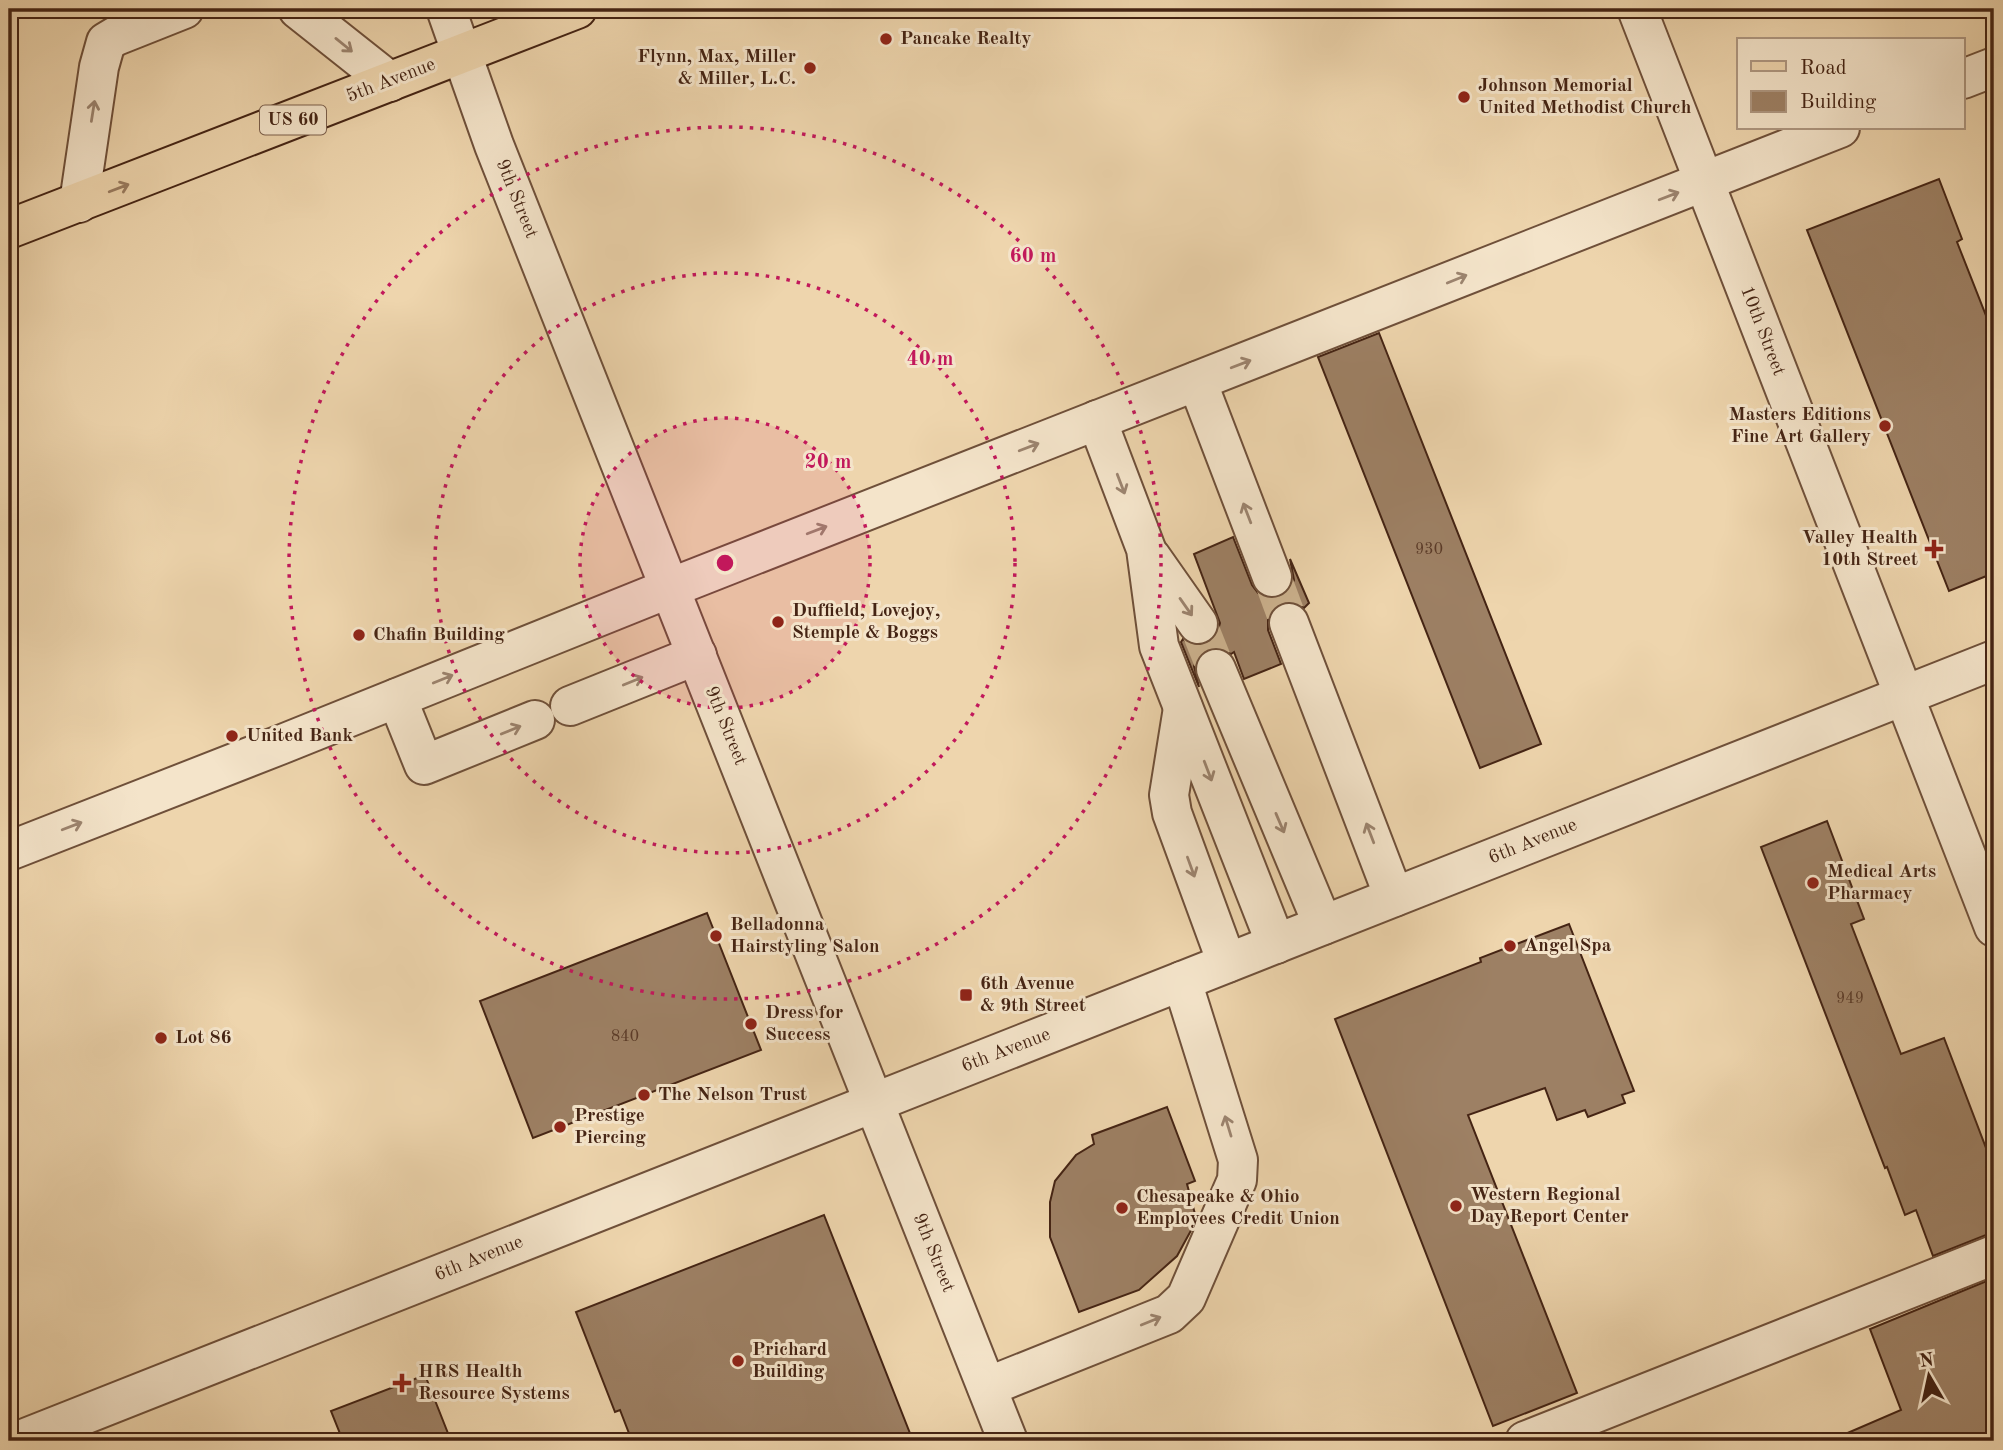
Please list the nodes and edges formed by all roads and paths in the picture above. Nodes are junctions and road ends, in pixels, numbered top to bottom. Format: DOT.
graph roads {
  1 [pos="184,9"];
  2 [pos="298,9"];
  3 [pos="446,9"];
  4 [pos="577,9"];
  5 [pos="1637,9"];
  6 [pos="462,54"];
  7 [pos="1994,67"];
  8 [pos="1965,78"];
  9 [pos="390,82"];
  10 [pos="1835,130"];
  11 [pos="1704,182"];
  12 [pos="79,203"];
  13 [pos="9,229"];
  14 [pos="1197,381"];
  15 [pos="1097,420"];
  16 [pos="1146,549"];
  17 [pos="1272,577"];
  18 [pos="670,588"];
  19 [pos="1289,623"];
  20 [pos="1198,624"];
  21 [pos="697,655"];
  22 [pos="1994,660"];
  23 [pos="1216,669"];
  24 [pos="1903,696"];
  25 [pos="397,698"];
  26 [pos="1183,706"];
  27 [pos="9,851"];
  28 [pos="1394,897"];
  29 [pos="1323,925"];
  30 [pos="1994,927"];
  31 [pos="1276,944"];
  32 [pos="1227,963"];
  33 [pos="1182,981"];
  34 [pos="873,1103"];
  35 [pos="1994,1255"];
  36 [pos="986,1387"];
  37 [pos="18,1441"];
  38 [pos="1008,1441"];
  39 [pos="1524,1441"];
  12 -- 1 [label="street, one-way"];
  2 -- 9 [label="street, one-way"];
  3 -- 6 [label="street, 9th Street"];
  4 -- 6 [label="main road, 5th Avenue / US 60"];
  5 -- 11 [label="street, 10th Street"];
  6 -- 9 [label="main road, 5th Avenue / US 60"];
  6 -- 18 [label="street, 9th Street"];
  7 -- 8 [label="street"];
  12 -- 9 [label="main road, 5th Avenue / US 60, one-way"];
  10 -- 11 [label="street"];
  14 -- 11 [label="street, one-way"];
  11 -- 24 [label="street, 10th Street"];
  12 -- 13 [label="main road, 5th Avenue / US 60"];
  14 -- 15 [label="street"];
  17 -- 14 [label="street, one-way"];
  15 -- 16 [label="street, one-way"];
  18 -- 15 [label="street, one-way"];
  16 -- 20 [label="street, one-way"];
  16 -- 26 [label="street"];
  18 -- 21 [label="street, 9th Street"];
  25 -- 18 [label="street, one-way"];
  28 -- 19 [label="street, one-way"];
  25 -- 21 [label="street, one-way"];
  21 -- 34 [label="street, 9th Street"];
  22 -- 24 [label="street, 6th Avenue"];
  23 -- 29 [label="street, one-way"];
  24 -- 28 [label="street, 6th Avenue"];
  24 -- 30 [label="street, 10th Street"];
  27 -- 25 [label="street, one-way"];
  26 -- 31 [label="street, one-way"];
  26 -- 32 [label="street, one-way"];
  28 -- 29 [label="street, 6th Avenue"];
  29 -- 31 [label="street, 6th Avenue"];
  31 -- 32 [label="street, 6th Avenue"];
  32 -- 33 [label="street, 6th Avenue"];
  33 -- 34 [label="street, 6th Avenue"];
  36 -- 33 [label="street, one-way"];
  34 -- 36 [label="street, 9th Street"];
  34 -- 37 [label="street, 6th Avenue"];
  35 -- 39 [label="street"];
  36 -- 38 [label="street, 9th Street"];
}
